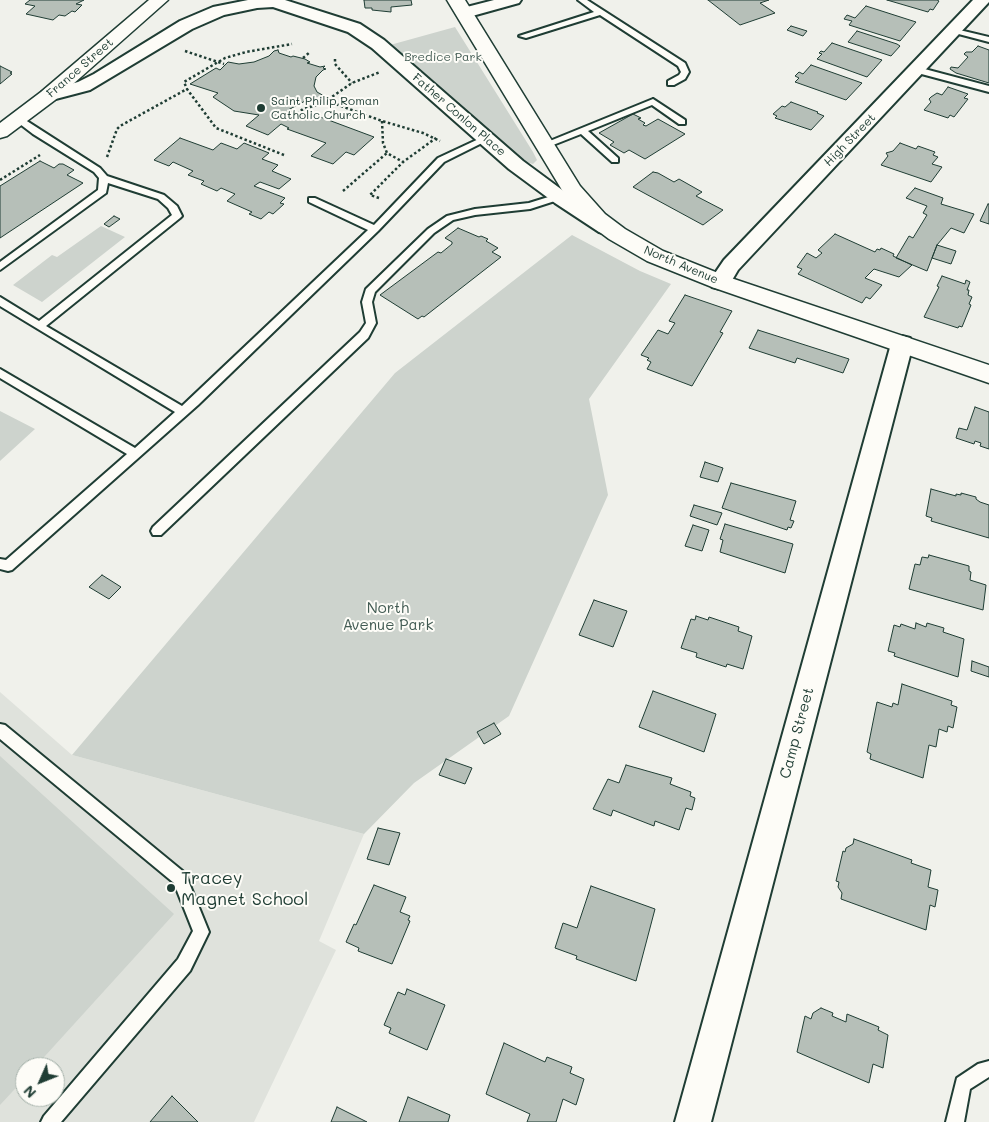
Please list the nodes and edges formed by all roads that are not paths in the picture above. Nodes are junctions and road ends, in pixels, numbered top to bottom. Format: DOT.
graph roads {
  1 [pos="158,0"];
  2 [pos="513,0"];
  3 [pos="582,0"];
  4 [pos="982,0"];
  5 [pos="460,6"];
  6 [pos="601,12"];
  7 [pos="954,30"];
  8 [pos="523,36"];
  9 [pos="989,40"];
  10 [pos="917,70"];
  11 [pos="671,84"];
  12 [pos="989,89"];
  13 [pos="48,96"];
  14 [pos="19,119"];
  15 [pos="682,122"];
  16 [pos="582,130"];
  17 [pos="0,132"];
  18 [pos="486,139"];
  19 [pos="544,145"];
  20 [pos="615,160"];
  21 [pos="104,178"];
  22 [pos="558,197"];
  23 [pos="312,200"];
  24 [pos="375,229"];
  25 [pos="617,234"];
  26 [pos="0,267"];
  27 [pos="720,282"];
  28 [pos="0,301"];
  29 [pos="39,326"];
  30 [pos="902,344"];
  31 [pos="0,372"];
  32 [pos="989,374"];
  33 [pos="183,412"];
  34 [pos="136,454"];
  35 [pos="156,531"];
  36 [pos="0,564"];
  37 [pos="0,730"];
  38 [pos="989,1069"];
  39 [pos="50,1122"];
  40 [pos="693,1122"];
  41 [pos="955,1122"];
  1 -- 13 [label="main road, France Street"];
  2 -- 5 [label="street"];
  3 -- 6 [label="lane"];
  4 -- 7 [label="street, High Street"];
  5 -- 19 [label="main road, North Avenue"];
  6 -- 8 [label="lane"];
  6 -- 11 [label="lane"];
  7 -- 9 [label="lane"];
  7 -- 10 [label="street, High Street"];
  10 -- 12 [label="lane"];
  10 -- 27 [label="street, High Street"];
  13 -- 14 [label="main road, France Street"];
  13 -- 18 [label="street, Father Conlon Place"];
  14 -- 17 [label="main road, France Street"];
  14 -- 21 [label="lane"];
  15 -- 16 [label="lane"];
  16 -- 19 [label="lane"];
  16 -- 20 [label="lane"];
  18 -- 22 [label="street, Father Conlon Place"];
  18 -- 24 [label="lane"];
  19 -- 25 [label="main road, North Avenue"];
  21 -- 26 [label="lane"];
  21 -- 29 [label="lane"];
  22 -- 25 [label="street, Father Conlon Place"];
  22 -- 35 [label="lane"];
  23 -- 24 [label="lane"];
  24 -- 33 [label="lane"];
  25 -- 27 [label="main road, North Avenue"];
  27 -- 30 [label="main road, North Avenue"];
  28 -- 29 [label="lane"];
  29 -- 33 [label="lane"];
  30 -- 32 [label="main road, North Avenue"];
  30 -- 40 [label="street, Camp Street"];
  31 -- 34 [label="lane"];
  33 -- 34 [label="lane"];
  34 -- 36 [label="lane"];
  37 -- 39 [label="lane"];
  38 -- 41 [label="lane"];
}
